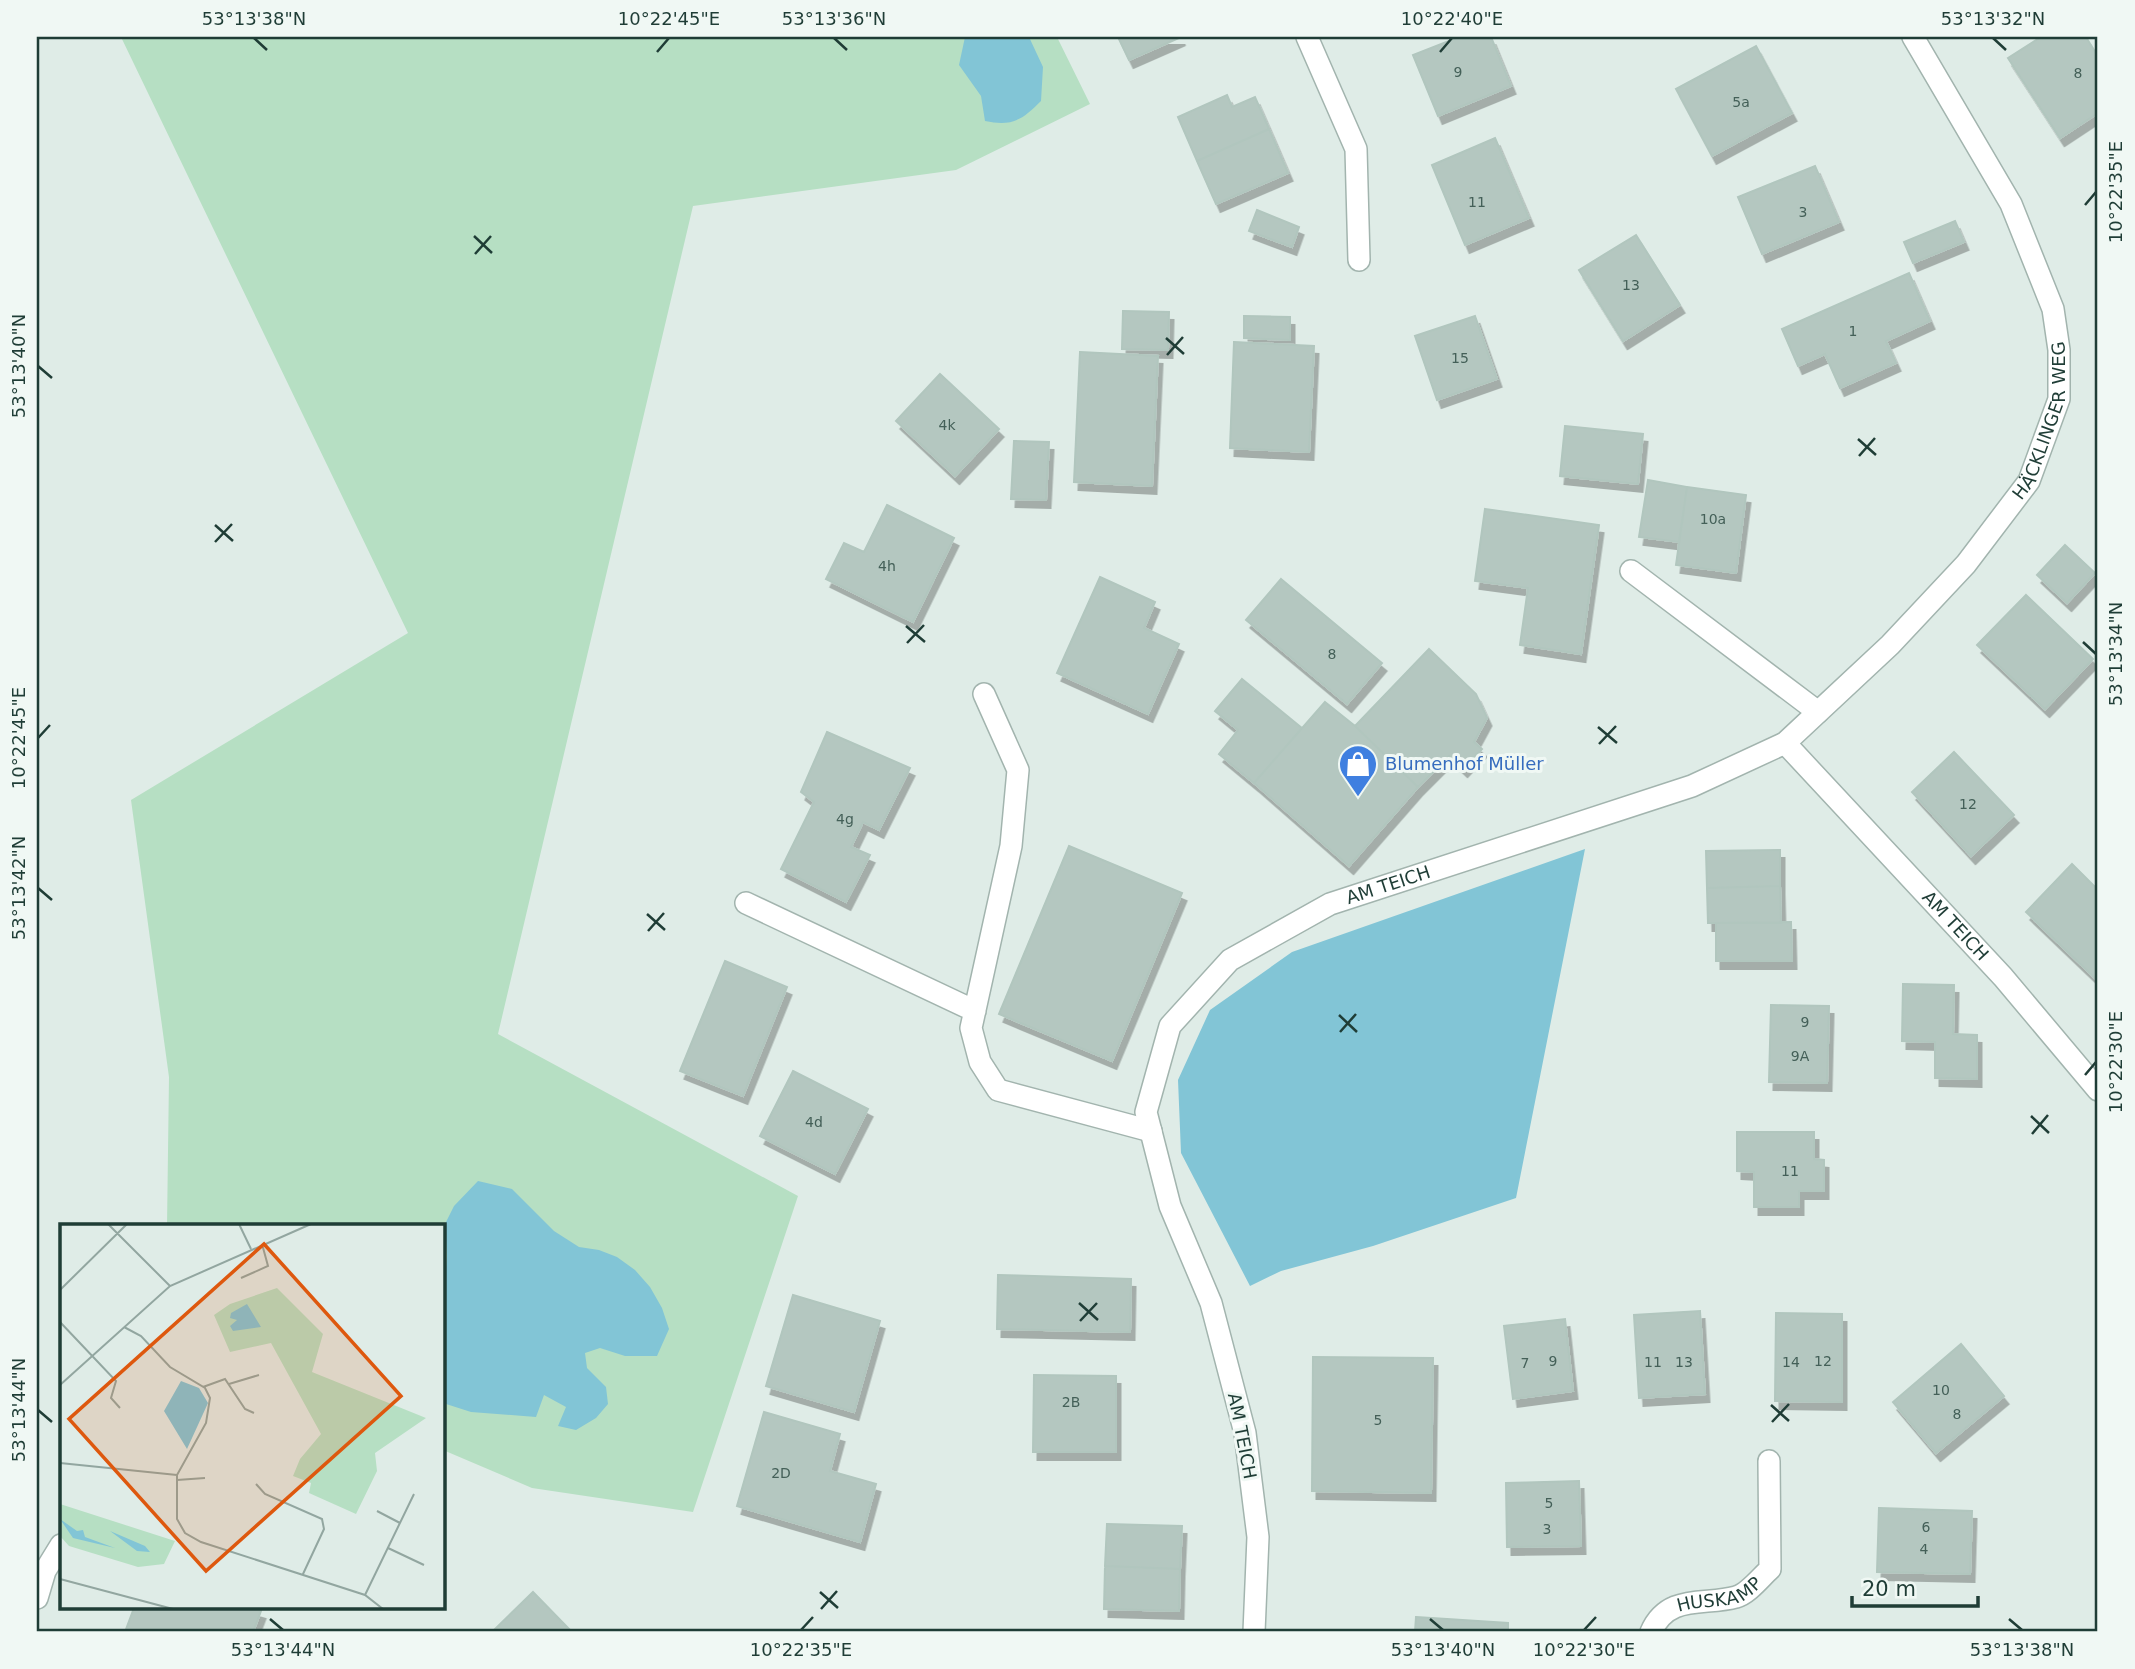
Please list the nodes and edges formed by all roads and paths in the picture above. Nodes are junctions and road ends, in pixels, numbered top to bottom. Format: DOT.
graph roads {
  1 [pos="1307,37"];
  2 [pos="1913,37"];
  3 [pos="1359,260"];
  4 [pos="1631,571"];
  5 [pos="984,694"];
  6 [pos="1818,712"];
  7 [pos="1785,743"];
  8 [pos="746,903"];
  9 [pos="975,1010"];
  10 [pos="2098,1090"];
  11 [pos="1151,1131"];
  12 [pos="1769,1461"];
  13 [pos="60,1547"];
  14 [pos="37,1598"];
  15 [pos="1254,1632"];
  16 [pos="1651,1632"];
  1 -- 3 [label="street"];
  2 -- 6 [label="street, HÄCKLINGER WEG"];
  4 -- 6 [label="street"];
  5 -- 9 [label="street"];
  6 -- 7 [label="street, HÄCKLINGER WEG"];
  7 -- 10 [label="street, AM TEICH"];
  7 -- 11 [label="street, AM TEICH"];
  8 -- 9 [label="street"];
  9 -- 11 [label="street"];
  11 -- 15 [label="street, AM TEICH"];
  12 -- 16 [label="street, HUSKAMP"];
  13 -- 14 [label="street"];
}
